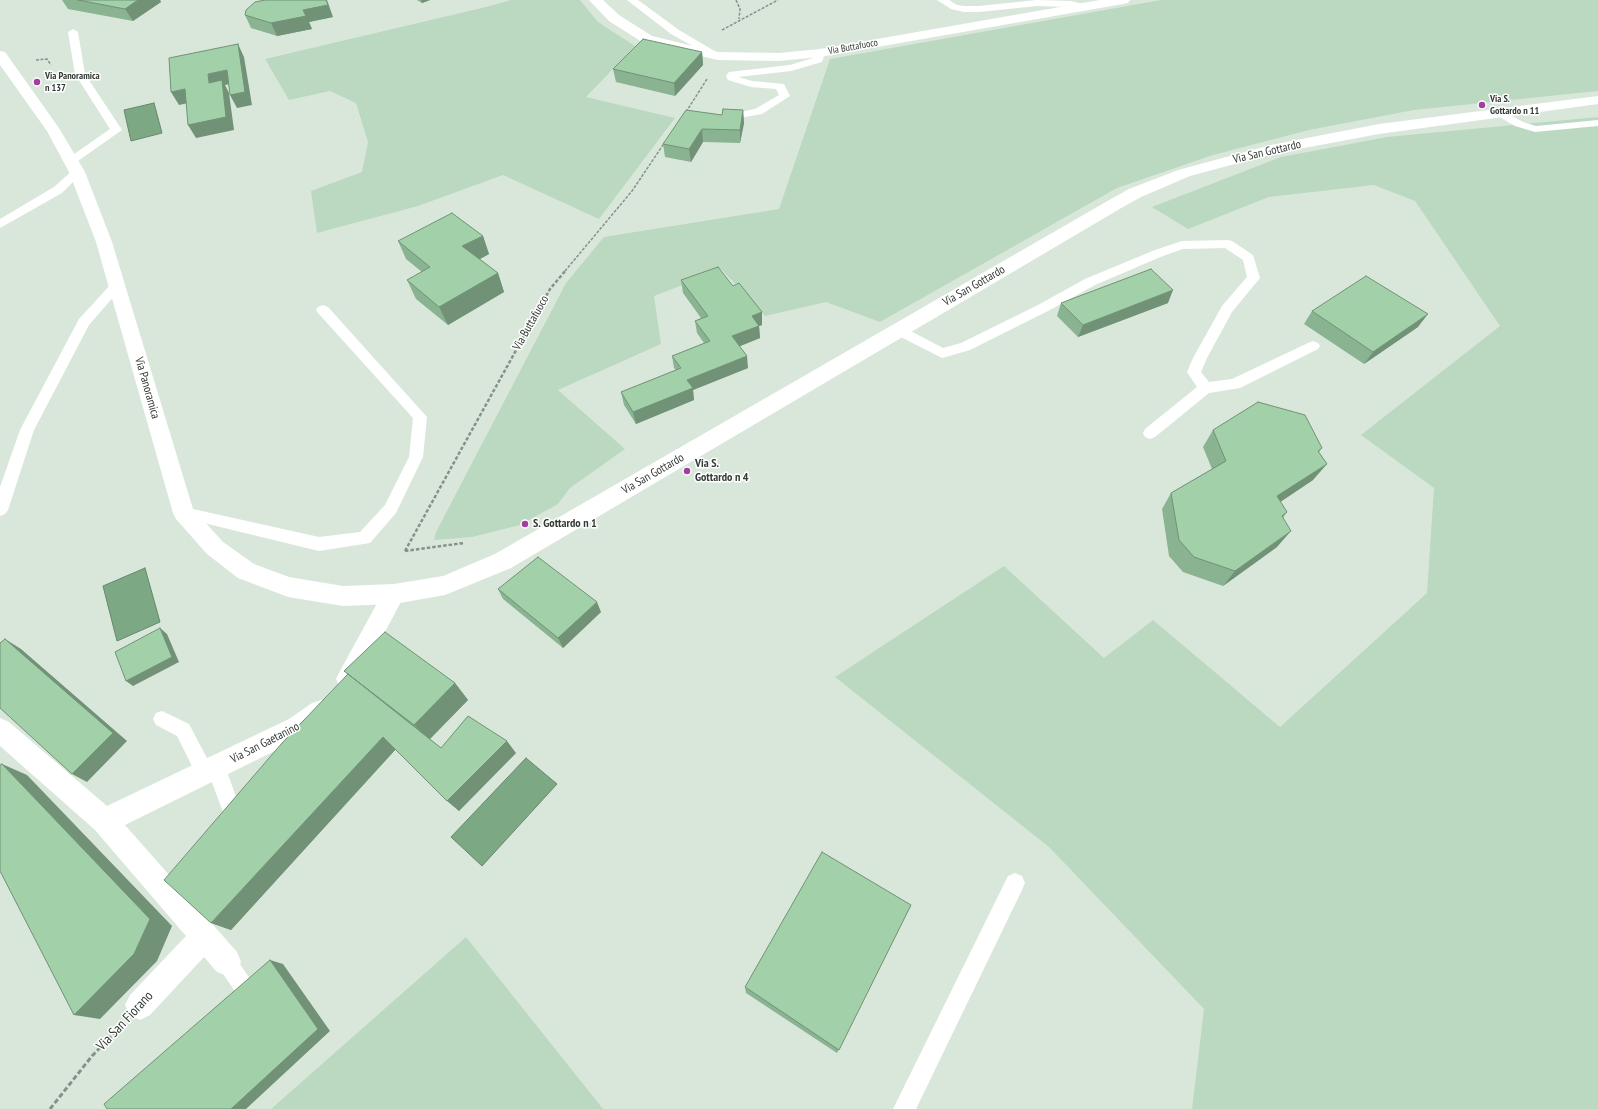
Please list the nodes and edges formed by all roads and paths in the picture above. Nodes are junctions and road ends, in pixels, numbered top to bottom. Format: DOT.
graph roads {
  1 [pos="596,0"];
  2 [pos="632,0"];
  3 [pos="736,0"];
  4 [pos="778,0"];
  5 [pos="942,0"];
  6 [pos="1123,0"];
  7 [pos="1084,7"];
  8 [pos="739,20"];
  9 [pos="73,32"];
  10 [pos="718,32"];
  11 [pos="820,53"];
  12 [pos="0,54"];
  13 [pos="718,56"];
  14 [pos="1598,100"];
  15 [pos="686,112"];
  16 [pos="1500,113"];
  17 [pos="739,115"];
  18 [pos="682,117"];
  19 [pos="1598,123"];
  20 [pos="666,141"];
  21 [pos="74,167"];
  22 [pos="0,224"];
  23 [pos="118,286"];
  24 [pos="323,310"];
  25 [pos="898,330"];
  26 [pos="1313,346"];
  27 [pos="1205,388"];
  28 [pos="1150,433"];
  29 [pos="0,510"];
  30 [pos="184,513"];
  31 [pos="405,551"];
  32 [pos="394,594"];
  33 [pos="162,719"];
  34 [pos="0,730"];
  35 [pos="210,770"];
  36 [pos="230,805"];
  37 [pos="104,821"];
  38 [pos="1015,883"];
  39 [pos="204,937"];
  40 [pos="227,962"];
  41 [pos="243,986"];
  42 [pos="140,1005"];
  43 [pos="50,1109"];
  44 [pos="904,1109"];
  1 -- 13 [label="street, Via Buttafuoco"];
  2 -- 13 [label="lane"];
  3 -- 8 [label="path"];
  4 -- 8 [label="path"];
  5 -- 7 [label="lane"];
  6 -- 7 [label="street, Via Buttafuoco"];
  7 -- 11 [label="street, Via Buttafuoco"];
  8 -- 10 [label="path"];
  9 -- 21 [label="lane"];
  11 -- 13 [label="street, Via Buttafuoco"];
  11 -- 17 [label="lane"];
  12 -- 21 [label="street, Via Panoramica"];
  14 -- 16 [label="street, Via San Gottardo"];
  15 -- 18 [label="path"];
  16 -- 19 [label="lane"];
  16 -- 25 [label="street, Via San Gottardo"];
  20 -- 31 [label="path, Via Buttafuoco"];
  21 -- 22 [label="lane"];
  21 -- 23 [label="street, Via Panoramica"];
  23 -- 29 [label="lane"];
  23 -- 30 [label="street, Via Panoramica"];
  24 -- 30 [label="lane"];
  25 -- 27 [label="lane"];
  25 -- 32 [label="street, Via San Gottardo"];
  26 -- 27 [label="lane"];
  27 -- 28 [label="lane"];
  30 -- 32 [label="street, Via Panoramica"];
  32 -- 35 [label="street, Via San Gaetanino"];
  33 -- 35 [label="lane"];
  34 -- 37 [label="street"];
  35 -- 36 [label="lane"];
  35 -- 37 [label="street, Via San Gaetanino"];
  37 -- 39 [label="street"];
  38 -- 44 [label="lane"];
  39 -- 40 [label="street"];
  39 -- 42 [label="street, Via San Fiorano"];
  40 -- 41 [label="lane"];
  42 -- 43 [label="path, Via San Fiorano"];
}
